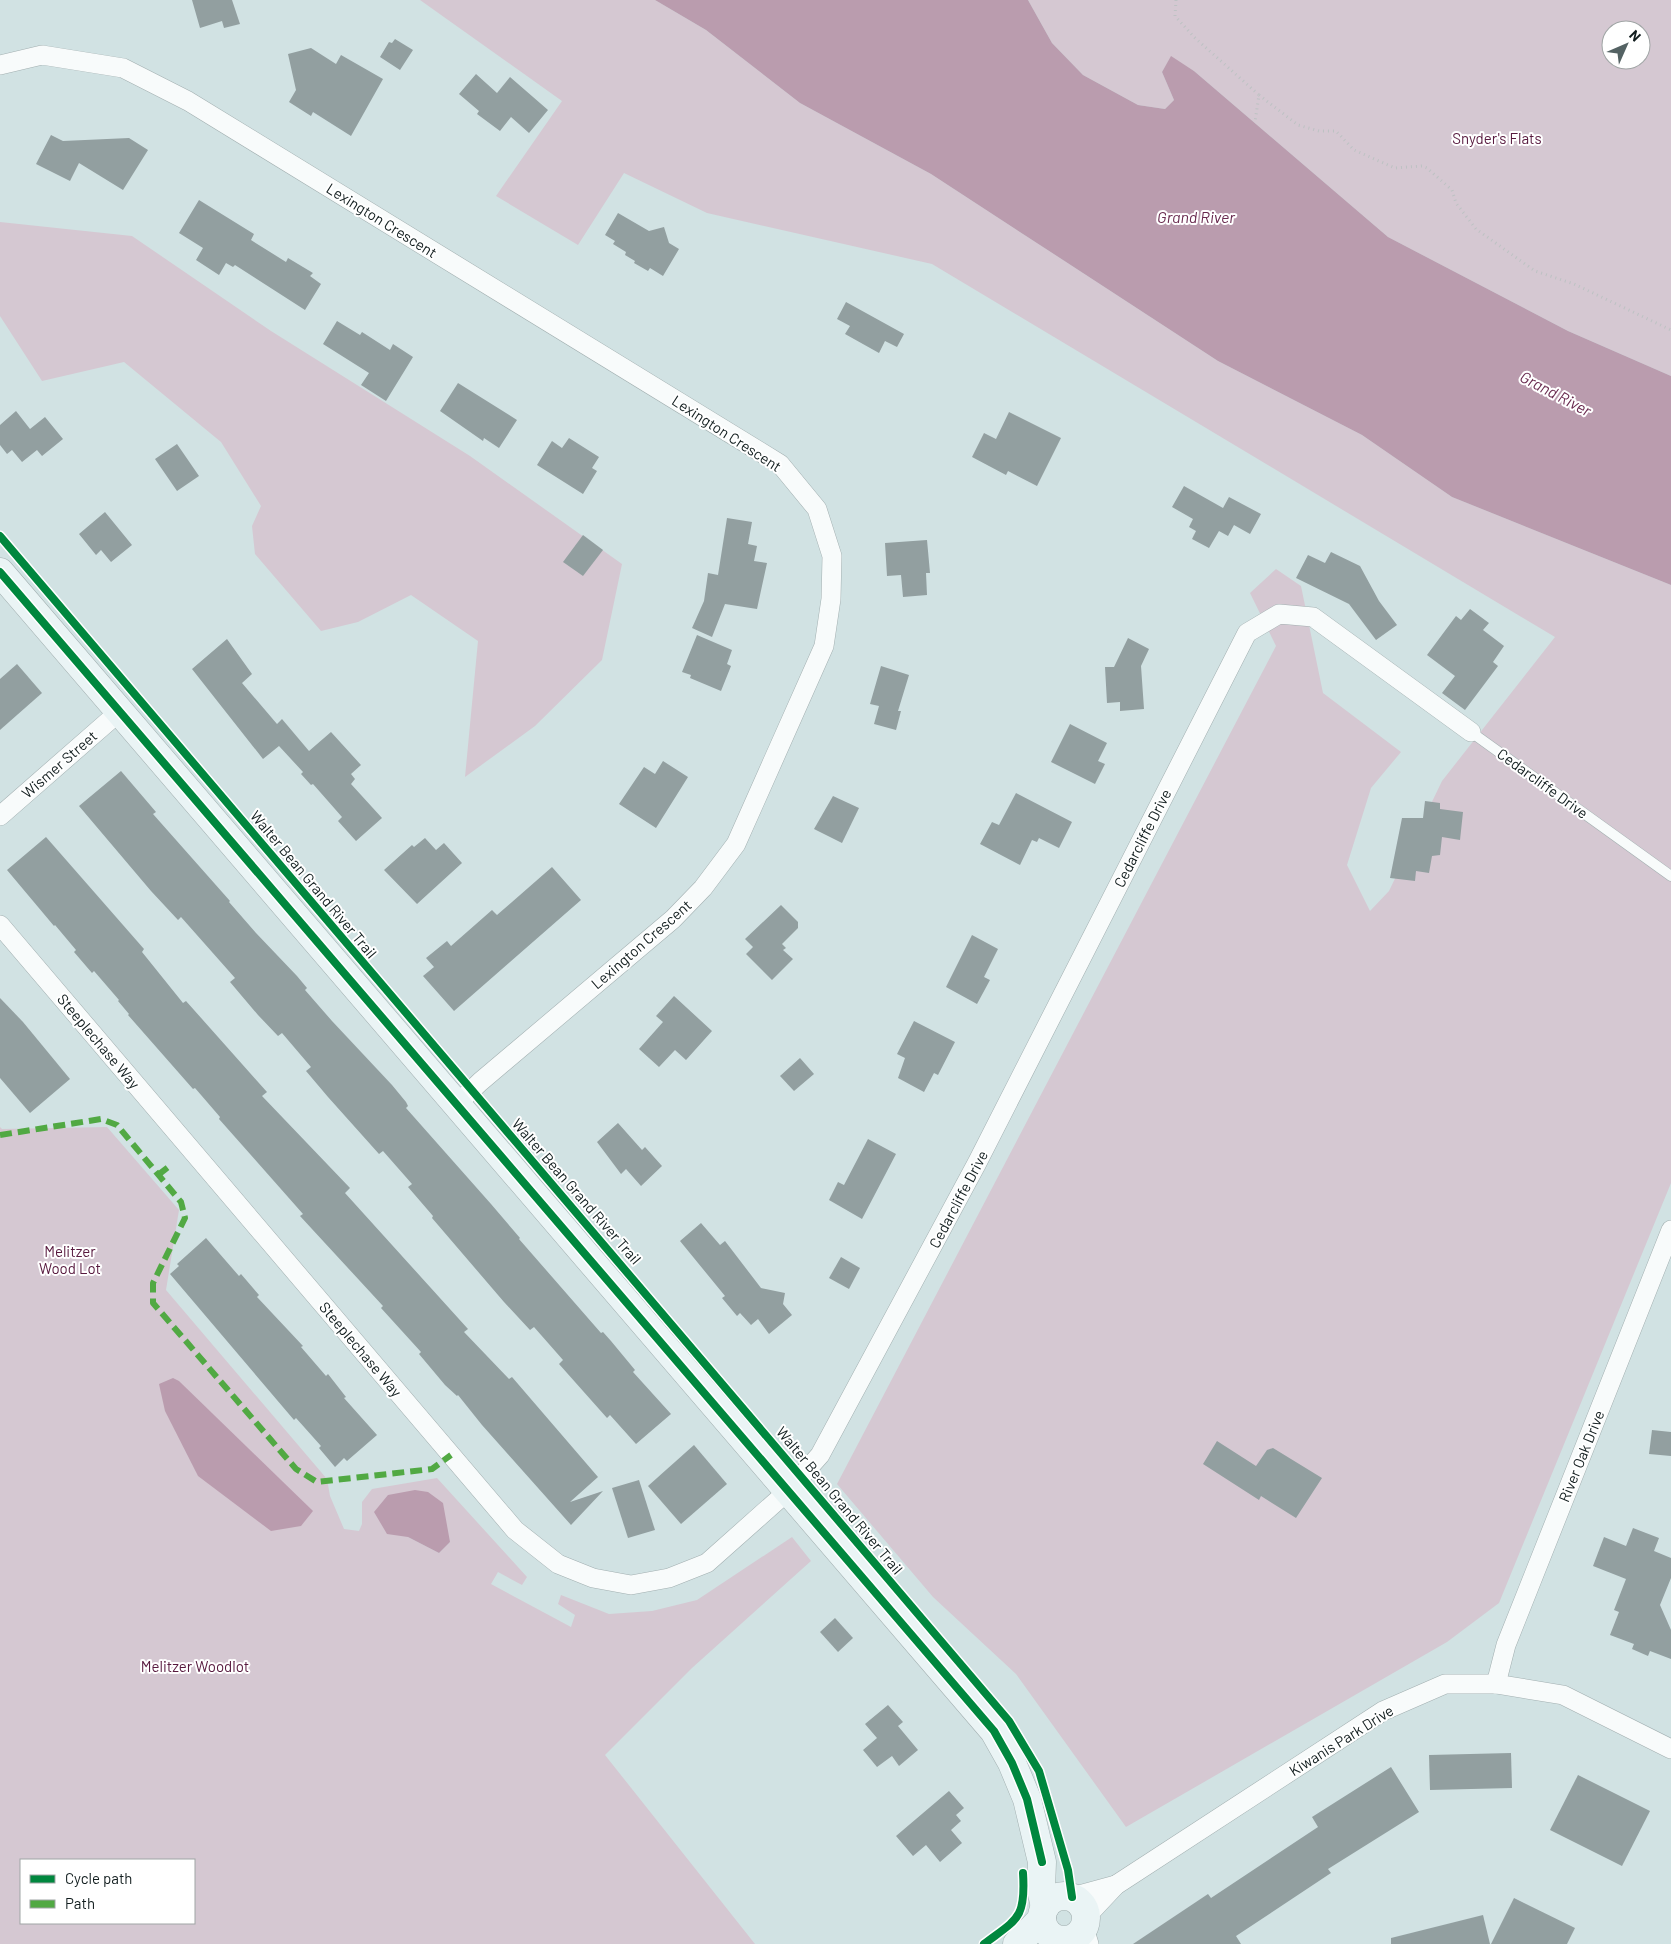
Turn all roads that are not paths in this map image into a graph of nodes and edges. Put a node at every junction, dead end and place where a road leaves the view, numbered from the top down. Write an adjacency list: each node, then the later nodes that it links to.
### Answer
1 (0, 65): 8 (street, Lexington Crescent)
2 (0, 572): 3 (street)
3 (119, 712): 5 (street, Wismer Street); 8 (street)
4 (1471, 732): 6 (lane, Cedarcliffe Drive); 10 (street, Cedarcliffe Drive)
5 (0, 816)
6 (1671, 876)
7 (0, 925): 10 (street, Steeplechase Way)
8 (456, 1105): 10 (street)
9 (1671, 1230): 11 (street, River Oak Drive)
10 (788, 1491): 13 (street)
11 (1496, 1684): 12 (street, Kiwanis Park Drive); 13 (street, Kiwanis Park Drive)
12 (1671, 1749)
13 (1065, 1925): 14 (street)
14 (1017, 1944)

